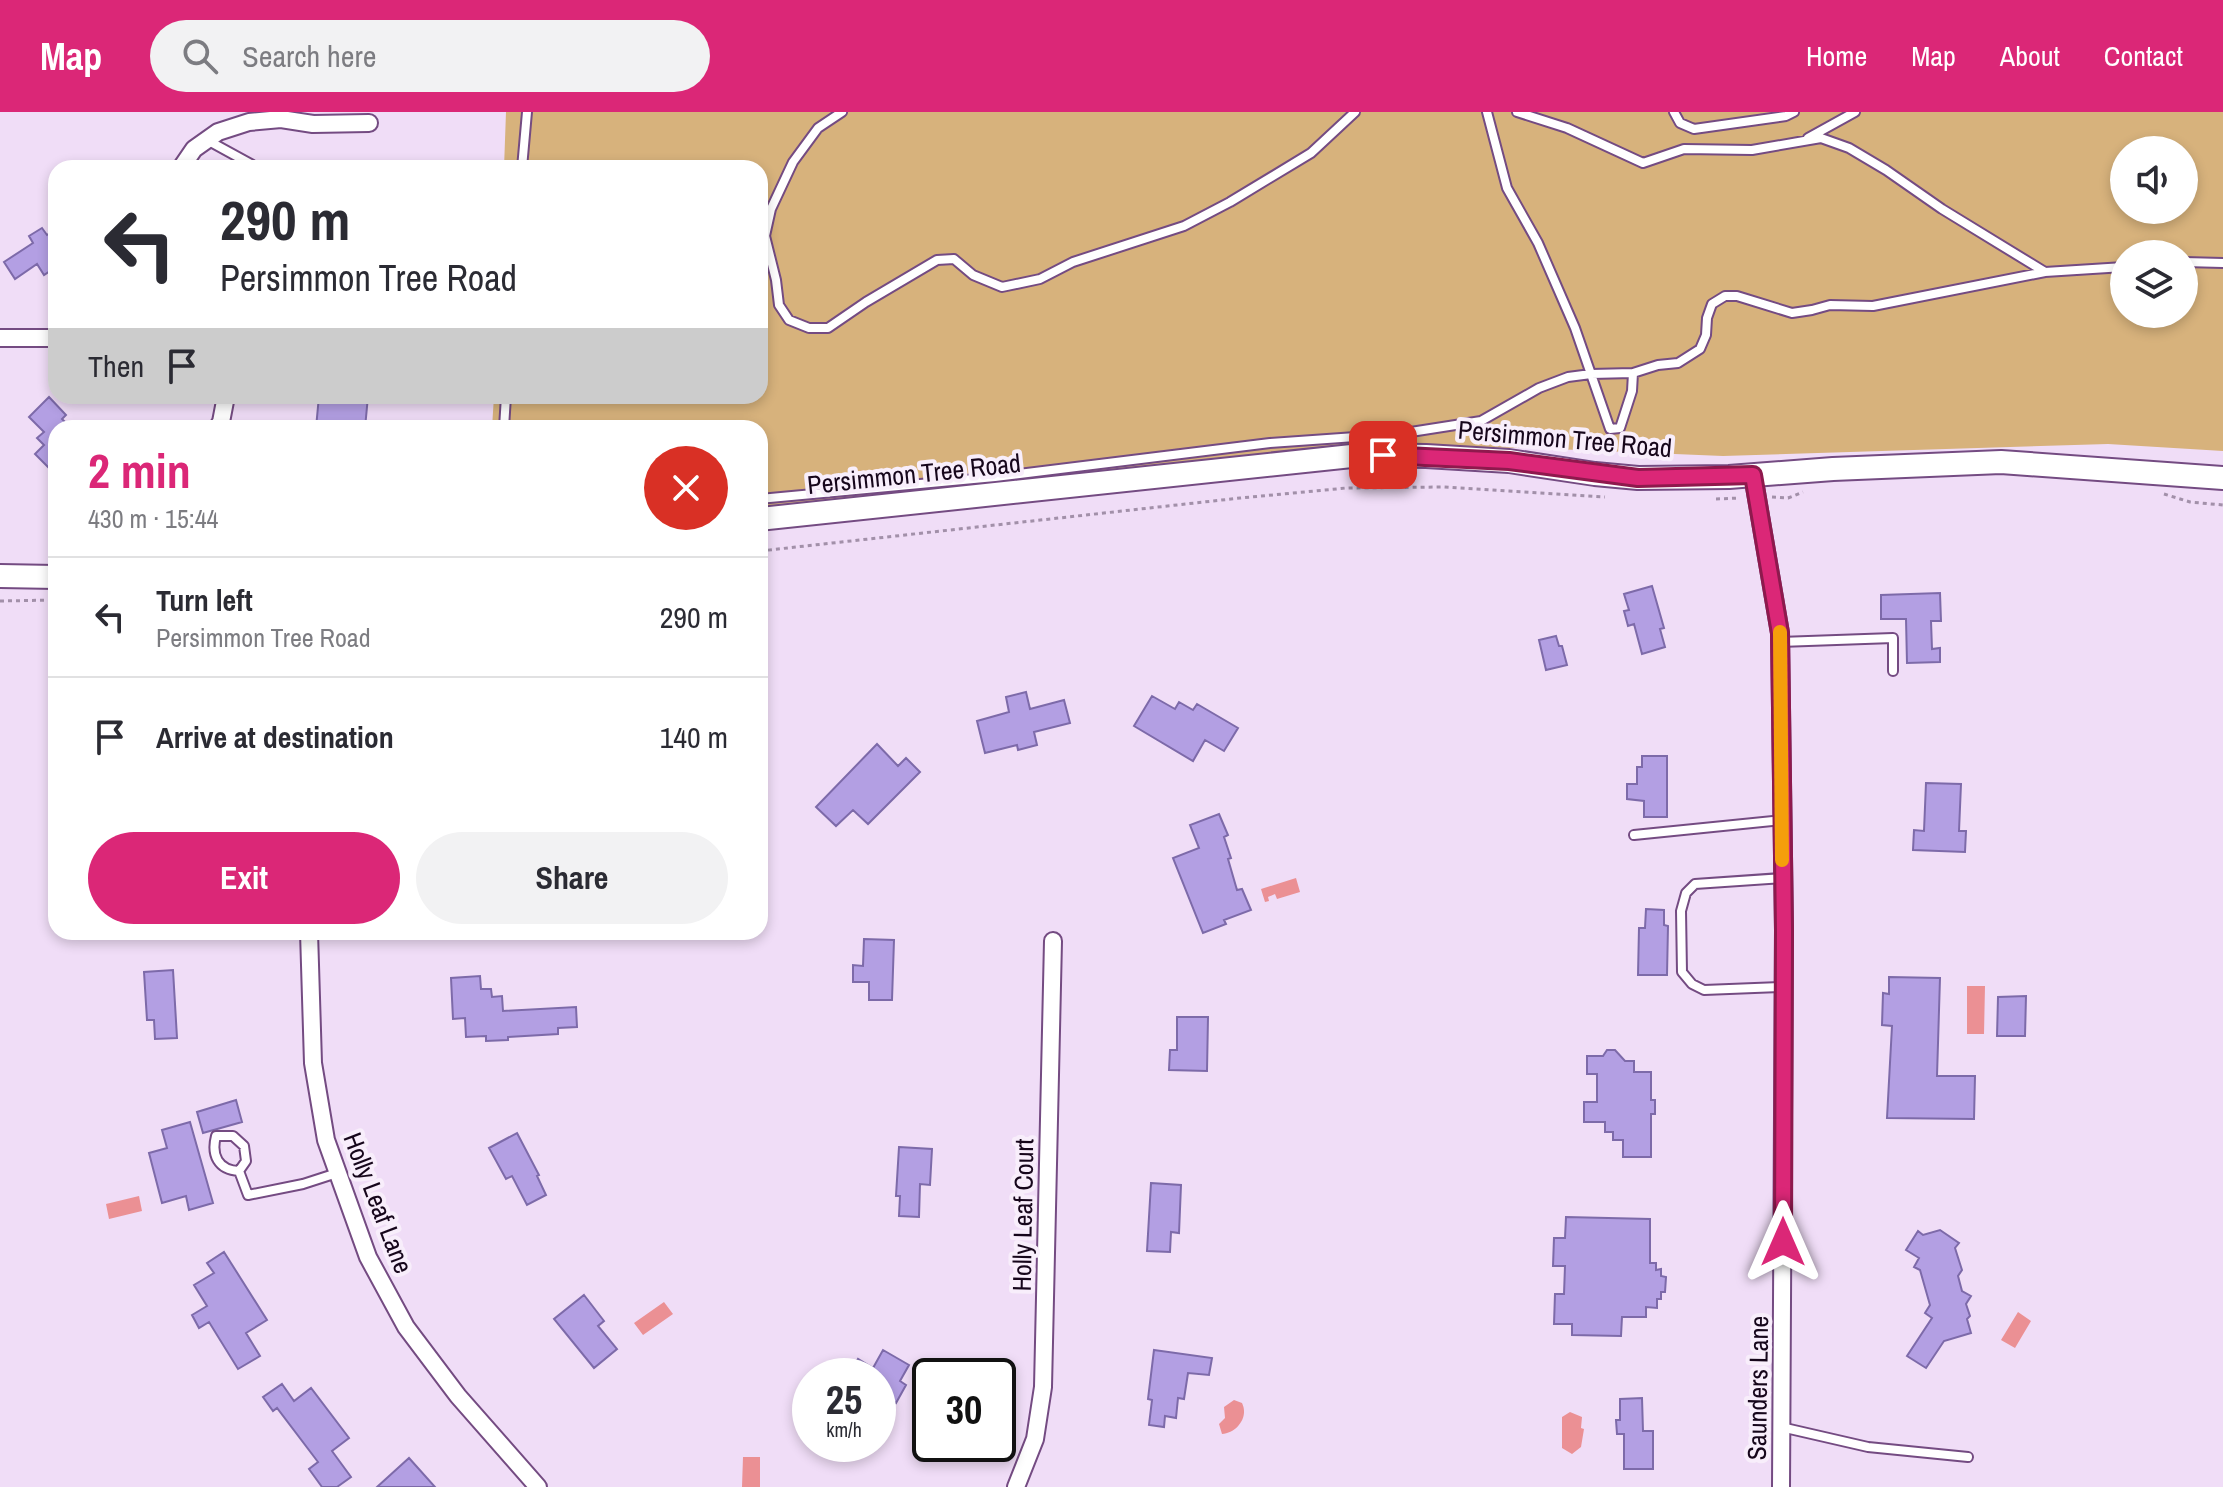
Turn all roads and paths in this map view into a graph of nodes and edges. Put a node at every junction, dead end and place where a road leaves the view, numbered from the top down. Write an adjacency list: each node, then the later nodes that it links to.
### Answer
1 (527, 112): 16 (lane)
2 (842, 112): 17 (lane)
3 (1355, 112): 18 (lane)
4 (1487, 112): 26 (lane)
5 (1517, 112): 13 (lane)
6 (1674, 112): 7 (lane)
7 (1794, 112)
8 (1855, 112): 13 (lane)
9 (238, 118): 10 (street); 12 (street)
10 (324, 118): 11 (street)
11 (369, 123)
12 (207, 140): 14 (street); 15 (lane)
13 (1804, 141): 22 (lane)
14 (186, 160)
15 (243, 160)
16 (523, 160)
17 (768, 222)
18 (768, 248)
19 (2198, 262): 20 (lane)
20 (2223, 263)
21 (2110, 268): 22 (lane)
22 (2045, 272): 25 (lane)
23 (0, 338): 24 (street)
24 (48, 338)
25 (1633, 373): 26 (lane); 26 (lane)
26 (1591, 374): 32 (lane)
27 (1753, 475): 28 (main road, Persimmon Tree Road); 33 (street, Saunders Lane); 36 (main road, Persimmon Tree Road)
28 (2223, 478)
29 (1807, 491): 33 (path)
30 (2154, 491): 35 (path)
31 (1613, 496): 37 (path)
32 (768, 498)
33 (1758, 498): 34 (path); 42 (street, Saunders Lane)
34 (1713, 499)
35 (2223, 505)
36 (768, 518)
37 (768, 550)
38 (0, 576): 39 (main road)
39 (48, 577)
40 (48, 600): 41 (path)
41 (0, 601)
42 (1780, 642): 43 (lane); 44 (street, Saunders Lane)
43 (1893, 671)
44 (1782, 820): 45 (lane); 46 (street, Saunders Lane)
45 (1634, 835)
46 (1782, 878): 49 (street, Saunders Lane); 49 (lane)
47 (309, 940): 51 (street, Holly Leaf Lane)
48 (1053, 941): 55 (street, Holly Leaf Court)
49 (1783, 987): 52 (street, Saunders Lane)
50 (239, 1171): 50 (lane); 51 (lane)
51 (338, 1173): 54 (street, Holly Leaf Lane)
52 (1781, 1427): 53 (lane); 56 (street, Saunders Lane)
53 (1968, 1457)
54 (538, 1487)
55 (1016, 1487)
56 (1781, 1487)

